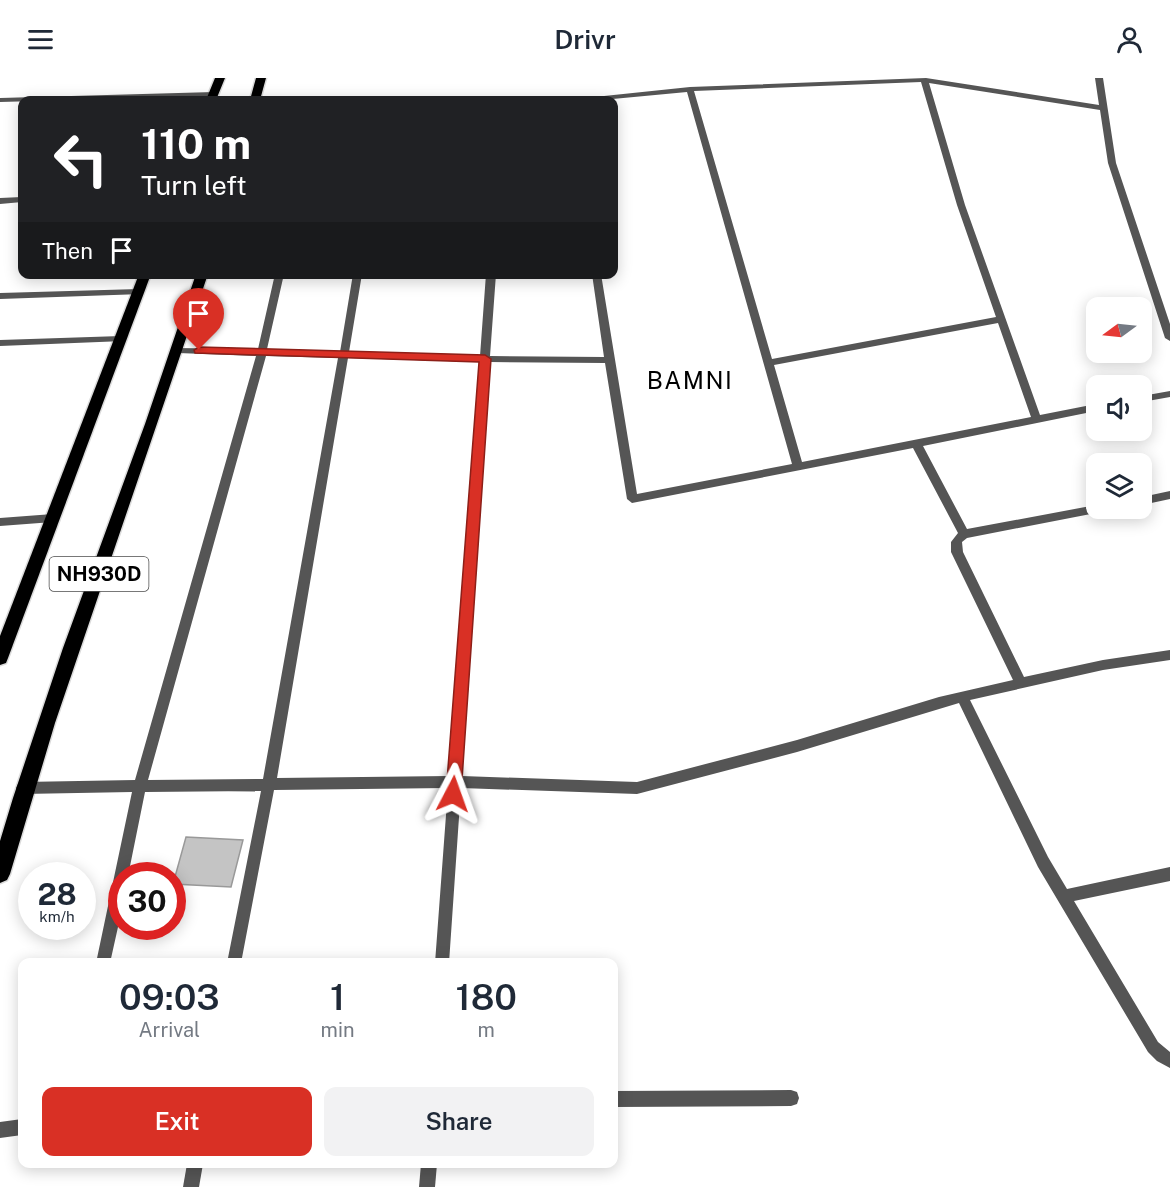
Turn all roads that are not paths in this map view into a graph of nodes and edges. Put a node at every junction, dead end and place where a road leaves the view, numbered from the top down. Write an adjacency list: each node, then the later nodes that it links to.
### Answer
1 (220, 78): 6 (highway)
2 (261, 78): 7 (highway)
3 (1099, 78): 11 (street)
4 (924, 80): 5 (street); 11 (street); 22 (street)
5 (690, 89): 8 (street); 31 (street)
6 (213, 96)
7 (256, 96)
8 (618, 97)
9 (0, 100): 10 (street)
10 (18, 100)
11 (1104, 108): 23 (street)
12 (0, 201): 13 (street)
13 (18, 201)
14 (144, 279): 20 (highway, NH930D)
15 (200, 279): 26 (highway, NH930D)
16 (279, 279): 27 (street)
17 (357, 279): 28 (street)
18 (491, 279): 29 (street)
19 (597, 279): 30 (street)
20 (139, 292): 21 (street); 24 (highway, NH930D)
21 (0, 296)
22 (1002, 320): 31 (street); 35 (street)
23 (1170, 338)
24 (121, 339): 25 (street); 41 (highway, NH930D)
25 (0, 343)
26 (178, 350): 27 (street); 51 (highway, NH930D)
27 (262, 352): 28 (street); 50 (street)
28 (342, 355): 29 (street); 49 (street)
29 (485, 359): 30 (street); 48 (street)
30 (610, 360): 37 (street)
31 (769, 363): 37 (street)
32 (1170, 394): 33 (street)
33 (1152, 397)
34 (1086, 410): 35 (street)
35 (1037, 420): 36 (street)
36 (916, 443): 37 (street); 43 (street)
37 (798, 466)
38 (1170, 495): 39 (street)
39 (1152, 499)
40 (1086, 511): 43 (street)
41 (53, 518): 42 (street); 45 (highway, NH930D)
42 (0, 522)
43 (964, 534): 46 (street)
44 (1170, 655): 46 (street)
45 (0, 658)
46 (1021, 683): 47 (street)
47 (962, 696): 48 (street); 54 (street)
48 (454, 782): 49 (street); 57 (street)
49 (269, 784): 50 (street); 56 (street)
50 (140, 786): 51 (street); 55 (street)
51 (23, 788): 52 (highway, NH930D)
52 (0, 874)
53 (1170, 874): 54 (street)
54 (1063, 897): 58 (street)
55 (104, 958)
56 (235, 958)
57 (442, 958)
58 (1170, 1060)
59 (791, 1098): 60 (street)
60 (618, 1099)
61 (18, 1128): 62 (street)
62 (0, 1130)
63 (194, 1168): 65 (street)
64 (429, 1168): 66 (street)
65 (191, 1187)
66 (427, 1187)

